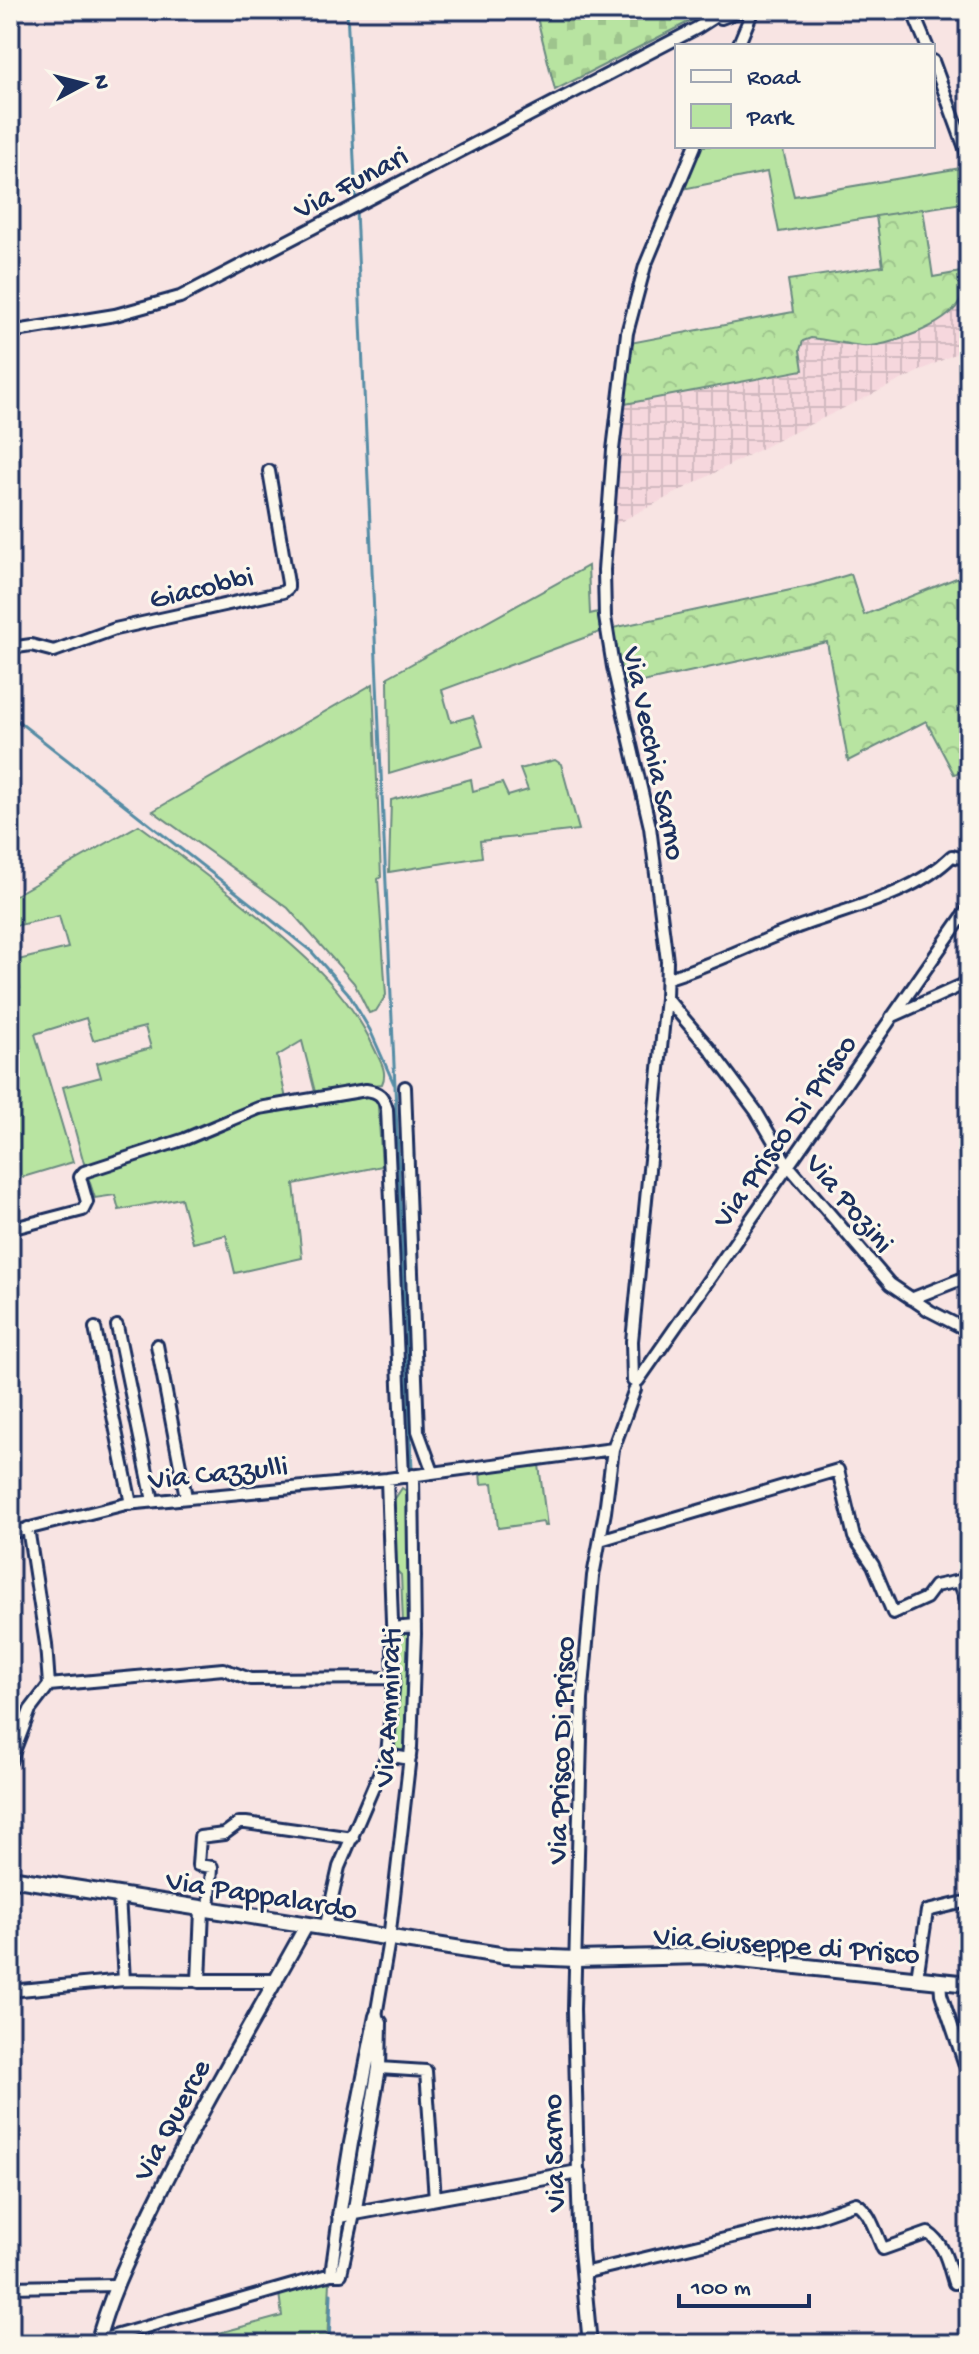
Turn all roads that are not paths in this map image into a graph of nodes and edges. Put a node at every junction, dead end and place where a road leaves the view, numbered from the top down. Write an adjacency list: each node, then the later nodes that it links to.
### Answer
1 (725, 10): 5 (street, Via Funari)
2 (742, 10): 5 (street, Via Funari)
3 (753, 10): 6 (street)
4 (912, 10): 7 (street)
5 (697, 28): 11 (street, Via Funari)
6 (739, 44)
7 (926, 44)
8 (935, 66): 10 (street)
9 (694, 148): 16 (street, Via Vecchia Sarno)
10 (969, 159)
11 (10, 332)
12 (269, 471): 13 (street, Giacobbi)
13 (10, 648)
14 (969, 860): 16 (street)
15 (969, 907): 19 (street, Via Prisco Di Prisco)
16 (668, 978): 18 (street, Via Vecchia Sarno)
17 (969, 982): 19 (street)
18 (666, 998): 21 (street, Via Pozini); 29 (street, Via Vecchia Sarno)
19 (890, 1017): 21 (street, Via Prisco Di Prisco)
20 (405, 1087): 31 (street)
21 (787, 1164): 24 (street, Via Pozini); 29 (street, Via Prisco Di Prisco)
22 (10, 1229): 32 (street, Via Ammirati)
23 (969, 1276): 24 (street)
24 (911, 1299): 27 (street, Via Pozini)
25 (117, 1326): 35 (street)
26 (95, 1328): 36 (street)
27 (969, 1331)
28 (157, 1345): 34 (street)
29 (635, 1384): 30 (street, Via Prisco Di Prisco)
30 (613, 1449): 31 (street, Via Cazzulli); 39 (street, Via Prisco Di Prisco)
31 (433, 1472): 32 (street, Via Cazzulli)
32 (408, 1476): 33 (street, Via Cazzulli); 42 (street, Via Ammirati)
33 (387, 1479): 34 (street, Via Cazzulli); 43 (street, Via Ammirati)
34 (186, 1497): 35 (street, Via Cazzulli)
35 (153, 1501): 36 (street, Via Cazzulli)
36 (131, 1504): 37 (street, Via Cazzulli)
37 (28, 1528): 38 (street, Via Cazzulli); 45 (street)
38 (10, 1533)
39 (600, 1540): 40 (street); 58 (street, Via Prisco Di Prisco)
40 (964, 1578): 41 (street)
41 (969, 1608)
42 (415, 1626): 43 (street); 47 (street, Via Ammirati)
43 (392, 1628): 44 (street, Via Ammirati)
44 (394, 1678): 45 (street); 46 (street, Via Ammirati)
45 (49, 1685): 48 (street)
46 (387, 1755): 47 (street); 49 (street, Via Ammirati)
47 (410, 1759): 56 (street, Via Ammirati)
48 (10, 1762)
49 (353, 1838): 53 (street); 55 (street, Via Ammirati)
50 (10, 1878): 51 (main road, Via Pappalardo)
51 (119, 1896): 53 (main road, Via Pappalardo); 60 (street)
52 (969, 1901): 59 (street)
53 (206, 1910): 54 (main road, Via Pappalardo); 62 (street)
54 (306, 1926): 55 (main road, Via Pappalardo); 63 (street, Via Querce)
55 (325, 1929): 56 (main road, Via Pappalardo)
56 (389, 1940): 57 (main road, Via Pappalardo); 66 (street, Via Ammirati)
57 (506, 1956): 58 (main road, Via Giuseppe di Prisco)
58 (576, 1959): 59 (main road, Via Giuseppe di Prisco); 69 (street, Via Sarno)
59 (917, 1978): 61 (main road, Via Giuseppe di Prisco)
60 (124, 1980): 62 (street); 65 (street)
61 (940, 1980): 64 (main road, Via Giuseppe di Prisco); 68 (street)
62 (199, 1981): 63 (street)
63 (276, 1981): 76 (street, Via Querce)
64 (969, 1984)
65 (10, 1991)
66 (376, 2016): 67 (street); 72 (street)
67 (379, 2068): 70 (street); 71 (street)
68 (969, 2077)
69 (578, 2172): 70 (street); 73 (street, Via Sarno)
70 (435, 2199): 71 (street)
71 (354, 2214): 72 (street); 74 (street)
72 (339, 2216): 74 (street)
73 (583, 2273): 75 (street); 79 (street, Via Sarno)
74 (331, 2274): 78 (street)
75 (954, 2283)
76 (116, 2285): 77 (street); 78 (street, Via Querce)
77 (10, 2287)
78 (97, 2343)
79 (590, 2344)

